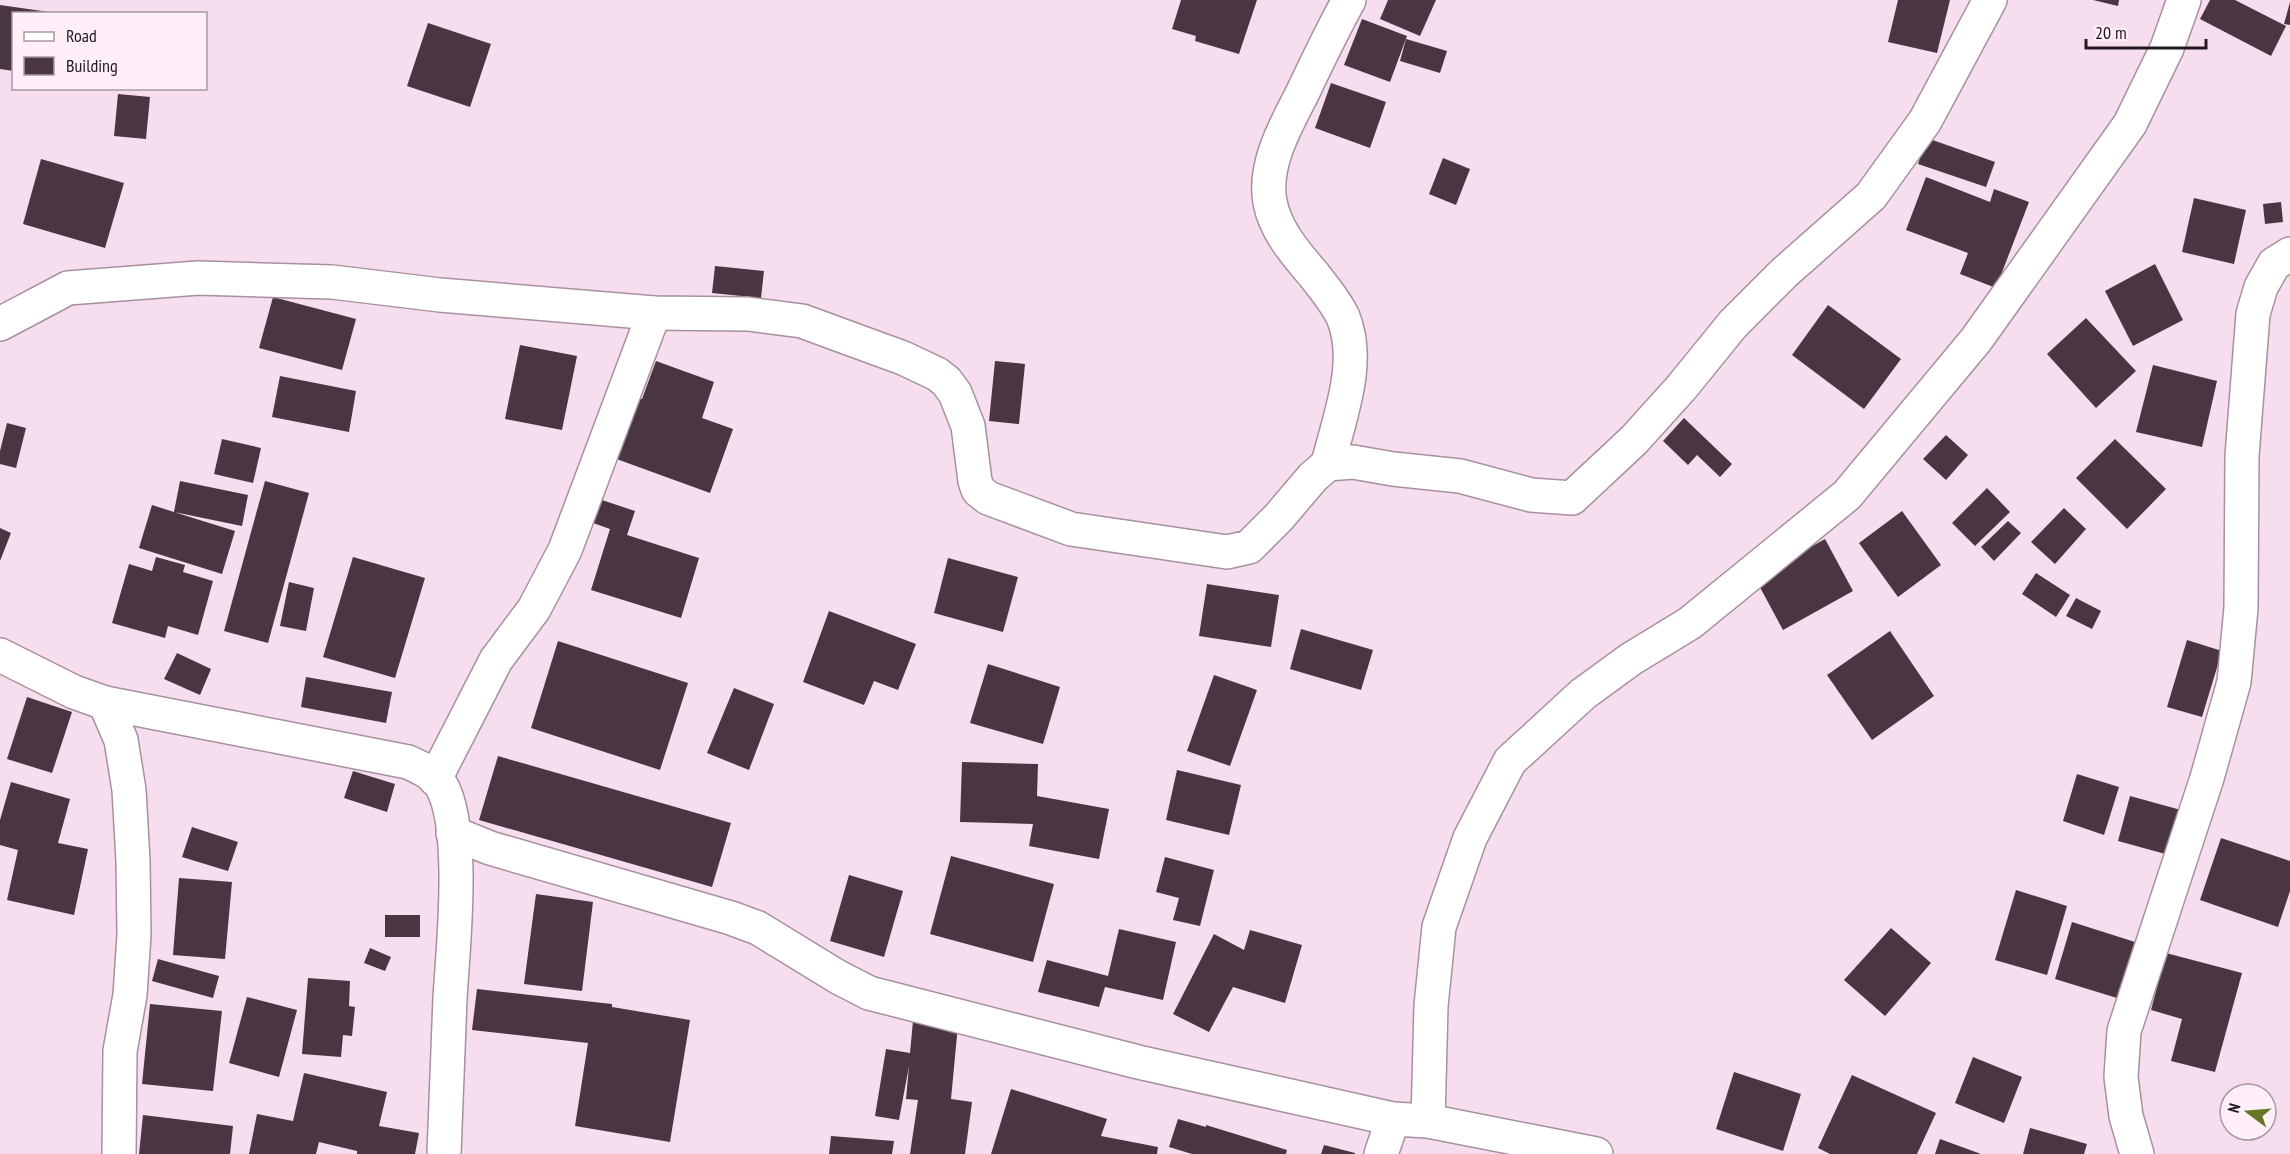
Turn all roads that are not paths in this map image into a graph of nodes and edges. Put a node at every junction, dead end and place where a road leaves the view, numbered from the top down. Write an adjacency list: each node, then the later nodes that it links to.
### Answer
1 (1349, 0): 7 (street)
2 (1990, 0): 7 (street)
3 (2184, 0): 13 (street)
4 (2290, 254): 18 (street)
5 (654, 313): 6 (street); 7 (street); 10 (street)
6 (0, 324)
7 (1328, 464)
8 (0, 655): 9 (street)
9 (105, 703): 10 (street); 14 (street)
10 (435, 779): 11 (street)
11 (453, 833): 12 (street); 15 (street)
12 (1393, 1119): 13 (street); 16 (street)
13 (1428, 1121): 17 (street)
14 (119, 1154)
15 (444, 1154)
16 (1381, 1154)
17 (1596, 1154)
18 (2138, 1154)

